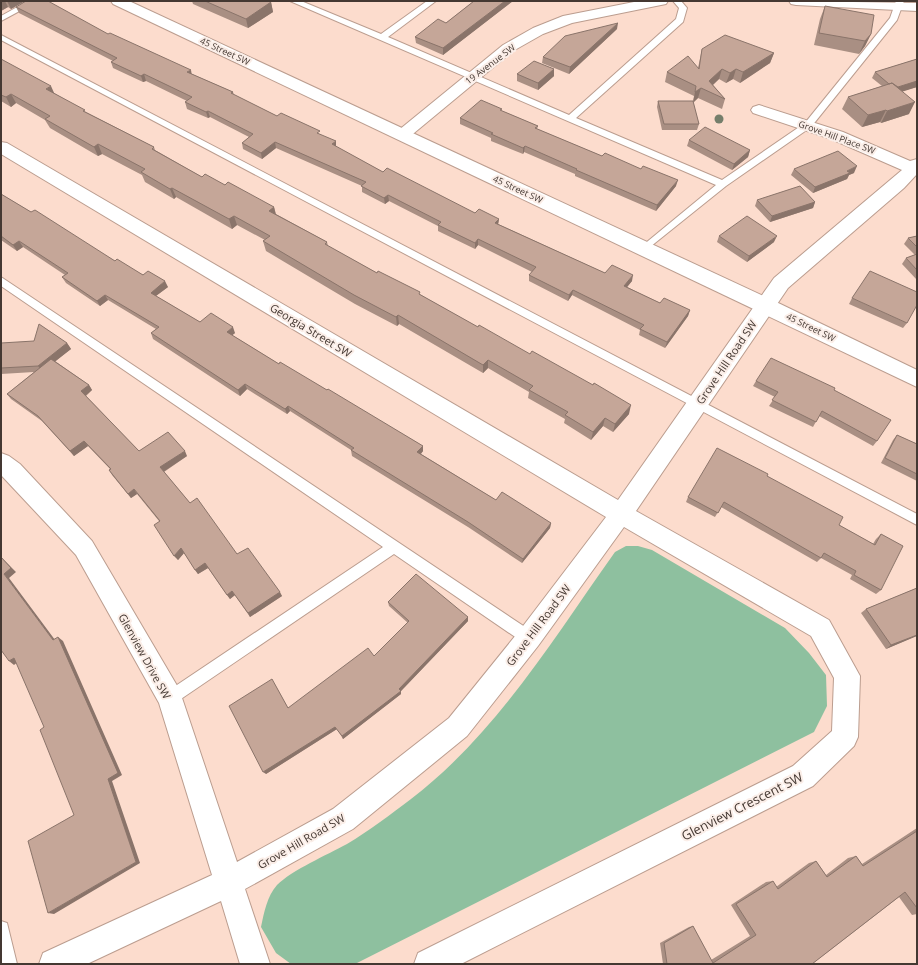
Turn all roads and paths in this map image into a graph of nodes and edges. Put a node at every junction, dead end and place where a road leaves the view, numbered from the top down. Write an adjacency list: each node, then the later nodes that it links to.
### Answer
1 (34, 1): 10 (lane)
2 (118, 1): 17 (street, 45 Street SW)
3 (294, 1): 12 (lane)
4 (432, 1): 12 (lane)
5 (661, 1): 13 (street, 19 Avenue SW)
6 (677, 1): 15 (lane)
7 (796, 1): 8 (street)
8 (899, 4): 9 (street); 16 (lane)
9 (917, 7)
10 (1, 19)
11 (1, 37): 25 (lane)
12 (382, 37): 13 (lane)
13 (472, 77): 15 (lane); 17 (street, 19 Avenue SW)
14 (759, 110): 16 (street, Grove Hill Place SW)
15 (570, 119): 20 (lane)
16 (808, 125): 19 (street, Grove Hill Place SW); 20 (lane)
17 (402, 134): 21 (street, 45 Street SW)
18 (1, 147): 27 (street, Georgia Street SW)
19 (915, 166): 23 (street, Grove Hill Road SW)
20 (723, 184): 21 (lane)
21 (645, 248): 23 (street, 45 Street SW)
22 (1, 281): 29 (lane)
23 (765, 304): 24 (street, 45 Street SW); 25 (street, Grove Hill Road SW)
24 (917, 379)
25 (696, 406): 27 (street, Grove Hill Road SW); 28 (lane)
26 (1, 462): 31 (street, Glenview Drive SW)
27 (621, 514): 30 (street, Grove Hill Road SW); 37 (street, Glenview Crescent SW)
28 (917, 520)
29 (393, 547): 30 (lane); 31 (lane)
30 (530, 638): 32 (street, Grove Hill Road SW)
31 (170, 698): 32 (street, Glenview Drive SW)
32 (228, 883): 35 (street, Grove Hill Road SW); 36 (street)
33 (1, 929): 34 (lane)
34 (9, 964)
35 (54, 964)
36 (255, 964)
37 (429, 964)

